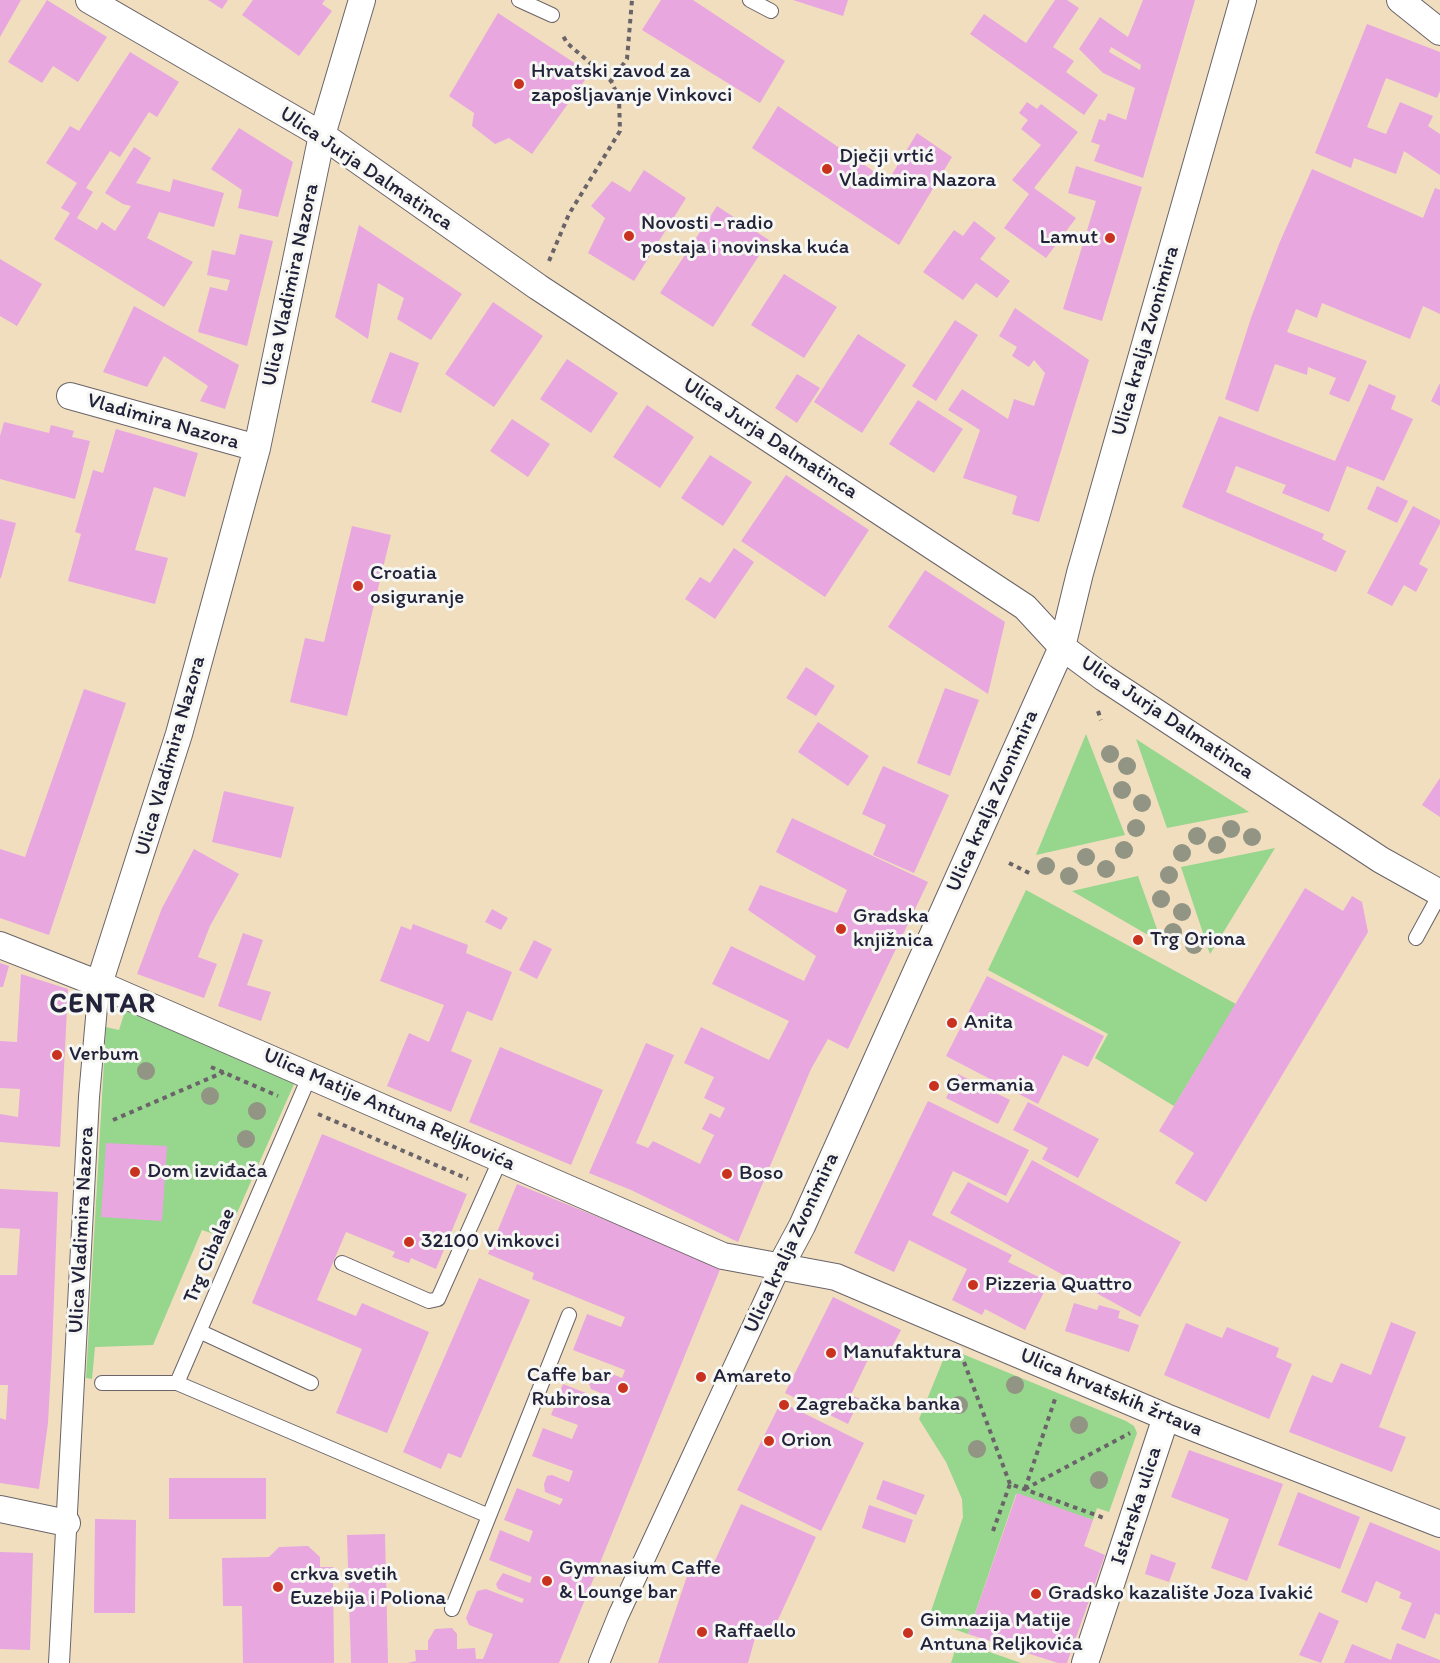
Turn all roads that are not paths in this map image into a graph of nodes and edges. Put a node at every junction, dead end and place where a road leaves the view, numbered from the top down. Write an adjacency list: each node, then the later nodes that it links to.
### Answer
1 (89, 0): 10 (street, Ulica Jurja Dalmatinca)
2 (362, 0): 10 (street, Ulica Vladimira Nazora)
3 (519, 0): 8 (lane)
4 (750, 0): 7 (lane)
5 (1243, 0): 13 (street, Ulica kralja Zvonimira)
6 (1400, 0): 9 (street)
7 (771, 11)
8 (552, 15)
9 (1440, 32)
10 (322, 135): 12 (street, Ulica Vladimira Nazora); 13 (street, Ulica Jurja Dalmatinca)
11 (70, 396): 12 (street, Vladimira Nazora)
12 (257, 448): 17 (street, Ulica Vladimira Nazora)
13 (1062, 647): 14 (street, Ulica Jurja Dalmatinca); 21 (street, Ulica kralja Zvonimira)
14 (1440, 894): 15 (lane)
15 (1416, 938)
16 (0, 945): 17 (street, Ulica Matije Antuna Reljkovića)
17 (99, 984): 18 (street, Ulica Matije Antuna Reljkovića); 30 (street, Ulica Vladimira Nazora)
18 (310, 1075): 19 (street, Ulica Matije Antuna Reljkovića); 23 (lane, Trg Cibalae)
19 (501, 1158): 20 (lane); 21 (street, Ulica Matije Antuna Reljkovića)
20 (342, 1263)
21 (780, 1268): 27 (street, Ulica hrvatskih žrtava); 34 (street, Ulica kralja Zvonimira)
22 (569, 1315): 29 (lane)
23 (201, 1332): 25 (lane, Trg Cibalae); 26 (lane)
24 (102, 1383): 25 (lane)
25 (177, 1383): 29 (lane)
26 (311, 1383)
27 (1166, 1417): 31 (street, Ulica hrvatskih žrtava); 35 (street, Istarska ulica)
28 (0, 1509): 30 (street)
29 (489, 1516): 32 (lane)
30 (67, 1523): 33 (street, Ulica Vladimira Nazora)
31 (1440, 1524)
32 (452, 1609)
33 (59, 1663)
34 (599, 1663)
35 (1085, 1663)

